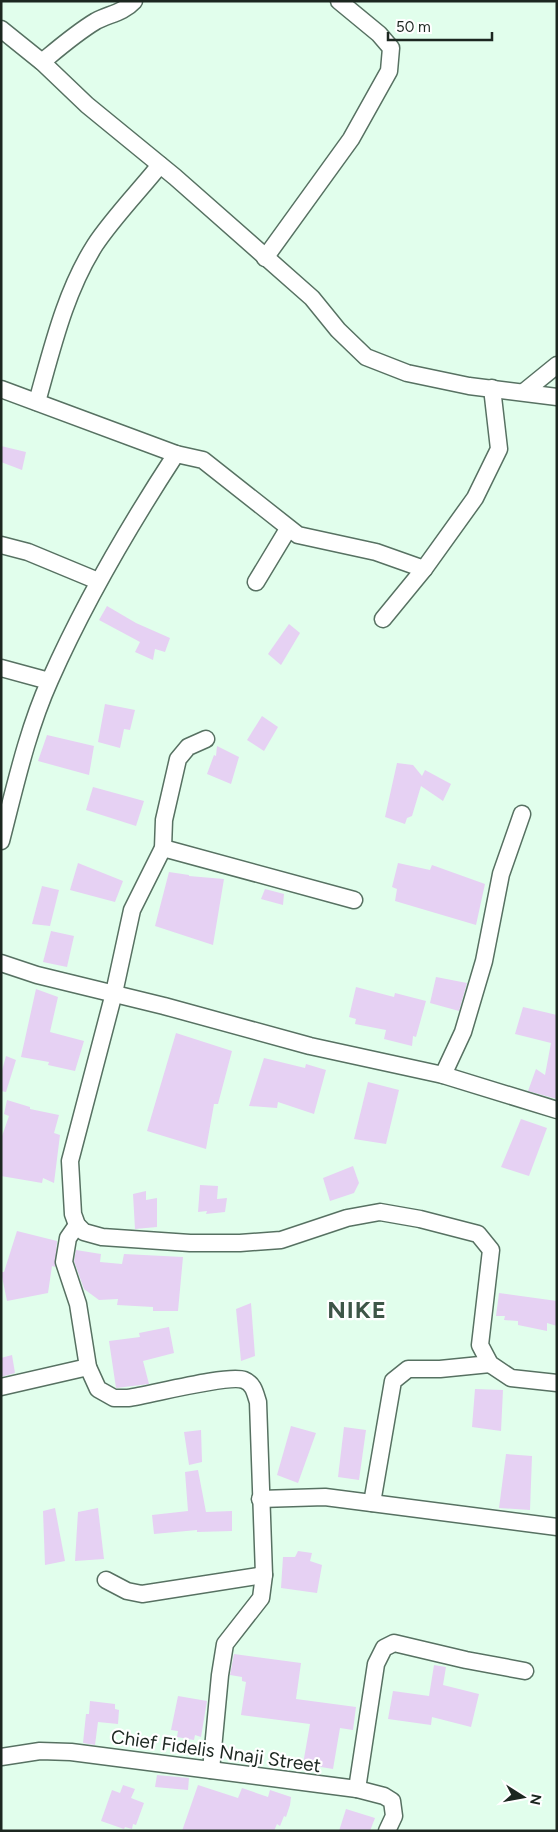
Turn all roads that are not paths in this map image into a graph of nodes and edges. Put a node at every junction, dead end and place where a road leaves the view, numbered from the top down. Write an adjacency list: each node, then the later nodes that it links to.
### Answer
1 (134, 1): 4 (street)
2 (340, 1): 6 (street)
3 (1, 29): 4 (street)
4 (42, 62): 5 (street)
5 (160, 165): 6 (street); 12 (street)
6 (265, 258): 8 (street)
7 (557, 364): 10 (street)
8 (492, 388): 10 (street); 16 (street)
9 (1, 389): 12 (street)
10 (525, 391): 11 (street)
11 (557, 397)
12 (37, 402): 13 (street)
13 (176, 454): 14 (street); 17 (street)
14 (288, 529): 16 (street); 18 (street)
15 (1, 545): 17 (street)
16 (424, 568): 19 (street)
17 (98, 581): 21 (street)
18 (256, 582)
19 (382, 619)
20 (1, 668): 21 (street)
21 (50, 681): 24 (street)
22 (206, 739): 25 (street)
23 (522, 814): 29 (street)
24 (1, 841)
25 (163, 848): 26 (street); 28 (street)
26 (354, 900)
27 (1, 964): 28 (street)
28 (114, 994): 29 (street); 31 (street)
29 (443, 1075): 30 (street)
30 (557, 1110)
31 (77, 1225): 32 (street); 33 (street)
32 (490, 1364): 34 (street); 37 (street)
33 (88, 1368): 35 (street); 36 (street)
34 (557, 1383)
35 (1, 1387)
36 (260, 1499): 37 (street); 39 (street)
37 (372, 1503): 38 (street)
38 (557, 1526)
39 (264, 1575): 40 (street); 43 (street)
40 (106, 1580)
41 (525, 1671): 44 (street)
42 (1, 1756): 43 (street, Chief Fidelis Nnaji Street)
43 (211, 1770): 44 (street, Chief Fidelis Nnaji Street)
44 (357, 1789): 45 (street, Chief Fidelis Nnaji Street)
45 (388, 1831)

